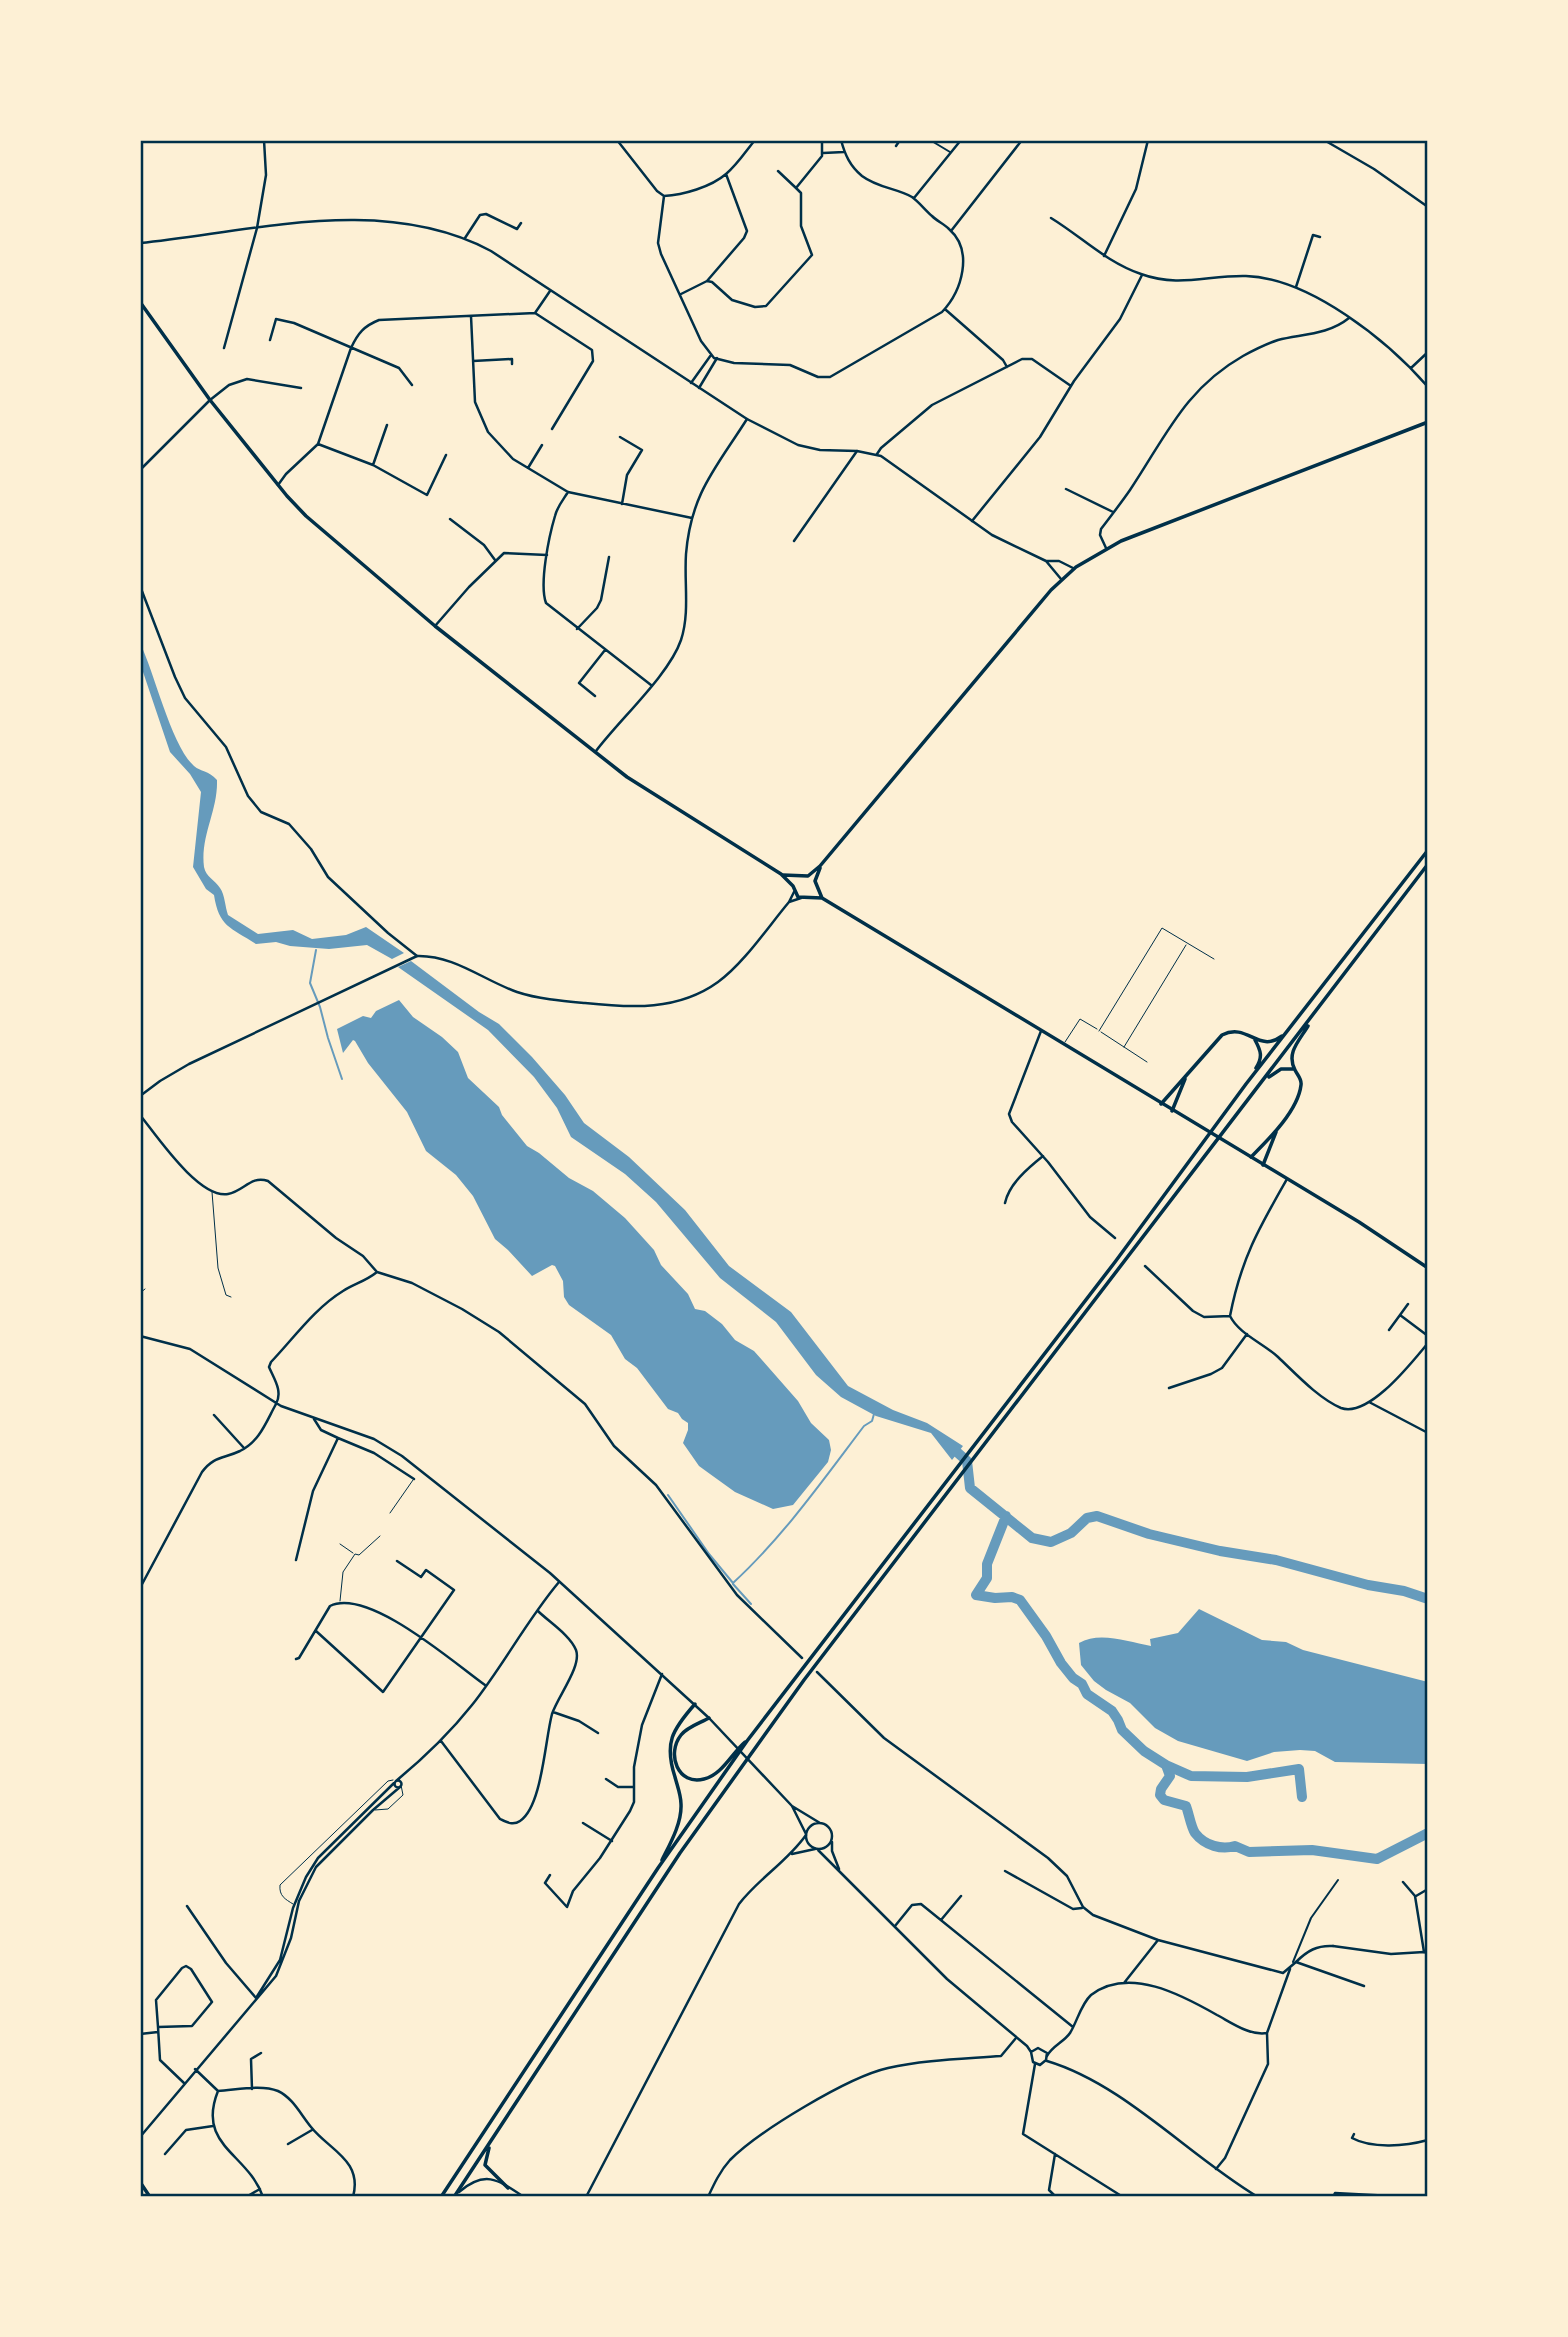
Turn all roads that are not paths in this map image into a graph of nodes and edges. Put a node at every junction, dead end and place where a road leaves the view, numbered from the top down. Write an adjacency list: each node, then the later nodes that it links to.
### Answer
1 (264, 140): 24 (street)
2 (617, 140): 19 (street)
3 (755, 140): 17 (street)
4 (822, 140): 14 (street)
5 (841, 140): 13 (street)
6 (900, 140): 12 (street)
7 (930, 140): 15 (street)
8 (961, 140): 15 (street)
9 (1022, 140): 25 (street)
10 (1148, 140): 29 (street)
11 (1324, 140): 21 (street)
12 (896, 146)
13 (844, 152): 14 (street); 20 (street)
14 (823, 153): 18 (street)
15 (951, 153): 20 (street)
16 (778, 171): 18 (street)
17 (726, 174): 19 (street); 31 (street)
18 (796, 188): 31 (street)
19 (664, 196): 34 (street)
20 (914, 198): 25 (street)
21 (1428, 207)
22 (1051, 218): 29 (street)
23 (521, 223): 27 (street)
24 (257, 228): 27 (street); 28 (street); 41 (street)
25 (951, 231): 36 (street)
26 (1320, 237): 32 (street)
27 (465, 238): 33 (street)
28 (140, 243)
29 (1104, 256): 30 (street)
30 (1142, 275): 32 (street); 51 (street)
31 (707, 281): 34 (street)
32 (1296, 288): 39 (street)
33 (550, 290): 37 (street); 49 (street)
34 (681, 294): 44 (street)
35 (140, 302): 55 (main road)
36 (945, 309): 44 (street); 47 (street)
37 (535, 313): 38 (street); 59 (street)
38 (471, 316): 42 (street); 45 (street)
39 (1349, 318): 48 (street); 73 (street)
40 (270, 340): 42 (street)
41 (224, 348)
42 (351, 348): 50 (street); 61 (street)
43 (1428, 352): 48 (street)
44 (714, 357): 49 (street); 54 (street)
45 (473, 361): 46 (street); 67 (street)
46 (512, 364)
47 (1007, 367): 51 (street); 64 (street)
48 (1411, 368): 52 (street)
49 (691, 383): 54 (street)
50 (412, 385)
51 (1071, 386): 76 (street)
52 (1428, 387)
53 (301, 388): 55 (street)
54 (699, 388): 56 (street)
55 (210, 400): 68 (street); 69 (main road)
56 (747, 419): 63 (street); 74 (street)
57 (1428, 422): 78 (main road)
58 (387, 425): 66 (street)
59 (552, 429)
60 (620, 437): 72 (street)
61 (318, 444): 66 (street); 69 (street)
62 (542, 445): 67 (street)
63 (857, 451): 64 (street); 77 (street)
64 (877, 454): 76 (street)
65 (446, 455): 66 (street)
66 (373, 465)
67 (528, 468): 71 (street)
68 (140, 470)
69 (278, 485): 86 (main road)
70 (1066, 489): 73 (street)
71 (568, 492): 72 (street); 79 (street)
72 (622, 504): 74 (street)
73 (1113, 512): 78 (street)
74 (692, 518): 89 (street)
75 (450, 519): 81 (street)
76 (972, 521): 82 (street)
77 (794, 541)
78 (1106, 548): 83 (main road)
79 (547, 555): 81 (street); 87 (street)
80 (609, 557): 87 (street)
81 (495, 560): 86 (street)
82 (1046, 561): 83 (street); 84 (street)
83 (1074, 569): 84 (main road)
84 (1061, 579): 94 (main road)
85 (140, 586): 107 (street)
86 (435, 626): 91 (main road)
87 (577, 629): 88 (street)
88 (605, 650): 89 (street); 90 (street)
89 (651, 685): 91 (street)
90 (595, 696)
91 (596, 751): 95 (main road)
92 (1428, 850): 112 (main road)
93 (1428, 864): 109 (main road)
94 (820, 866): 96 (main road); 98 (main road)
95 (781, 874): 97 (main road); 99 (main road)
96 (808, 876): 97 (main road); 98 (main road)
97 (798, 877): 99 (main road)
98 (815, 881): 100 (main road)
99 (793, 886): 101 (main road)
100 (816, 888): 102 (main road); 104 (main road)
101 (794, 892): 103 (main road); 105 (street)
102 (810, 897): 103 (main road); 104 (main road)
103 (801, 898): 105 (street)
104 (822, 898): 110 (main road)
105 (789, 902): 107 (street)
106 (1187, 943): 108 (lane); 111 (lane); 115 (lane)
107 (417, 956): 121 (street)
108 (1214, 959)
109 (1321, 1007): 117 (main road); 119 (main road)
110 (1041, 1031): 114 (main road); 126 (street)
111 (1099, 1031): 114 (lane); 115 (lane)
112 (1286, 1033): 113 (main road); 120 (main road)
113 (1254, 1039): 118 (main road); 120 (main road)
114 (1063, 1044): 122 (main road)
115 (1124, 1047): 116 (lane)
116 (1147, 1062)
117 (1295, 1069): 119 (main road); 125 (main road)
118 (1186, 1077): 122 (main road); 123 (main road)
119 (1264, 1080): 233 (main road)
120 (1246, 1084): 178 (main road)
121 (140, 1096)
122 (1161, 1104): 123 (main road)
123 (1172, 1111): 127 (main road)
124 (140, 1115): 130 (street)
125 (1276, 1130): 127 (main road); 128 (main road)
126 (1042, 1156): 131 (street); 132 (street)
127 (1251, 1157): 128 (main road)
128 (1263, 1165): 129 (main road)
129 (1287, 1179): 134 (main road); 140 (street)
130 (212, 1192): 135 (street); 138 (lane)
131 (1005, 1203)
132 (1115, 1238)
133 (1145, 1266): 140 (street)
134 (1428, 1268)
135 (377, 1272): 149 (street); 168 (street)
136 (145, 1289): 137 (lane)
137 (140, 1293)
138 (231, 1297)
139 (1408, 1304): 141 (street)
140 (1230, 1315): 143 (street)
141 (1400, 1315): 142 (street); 145 (street)
142 (1389, 1330)
143 (1247, 1334): 147 (street); 148 (street)
144 (140, 1336): 149 (street)
145 (1428, 1336)
146 (1428, 1343): 148 (street)
147 (1169, 1388)
148 (1369, 1402): 152 (street)
149 (276, 1404): 151 (street); 154 (street)
150 (214, 1415): 154 (street)
151 (314, 1419): 153 (street); 162 (street)
152 (1428, 1433)
153 (338, 1438): 155 (street); 160 (street)
154 (244, 1448): 163 (street)
155 (414, 1479): 156 (lane)
156 (390, 1513)
157 (380, 1536): 159 (lane)
158 (340, 1544): 159 (lane)
159 (355, 1554): 164 (lane)
160 (296, 1560)
161 (397, 1561): 167 (street)
162 (559, 1581): 165 (street); 171 (street)
163 (140, 1588)
164 (340, 1604): 166 (street); 167 (street)
165 (538, 1611): 172 (street); 174 (street)
166 (316, 1631): 167 (street); 169 (street)
167 (420, 1638): 172 (street)
168 (802, 1658)
169 (296, 1659)
170 (817, 1672): 204 (street)
171 (662, 1674): 173 (street); 183 (street)
172 (485, 1685): 177 (street)
173 (695, 1704): 175 (street); 193 (main road)
174 (553, 1712): 176 (street); 177 (street)
175 (709, 1718): 178 (main road); 184 (street)
176 (598, 1733)
177 (441, 1741): 179 (street)
178 (747, 1741): 193 (main road)
179 (410, 1772): 181 (street); 182 (street)
180 (606, 1779): 183 (street)
181 (395, 1782): 182 (street); 202 (street); 202 (lane)
182 (401, 1786): 185 (street); 185 (lane)
183 (633, 1787): 190 (street)
184 (792, 1806): 187 (street); 188 (street)
185 (373, 1810): 213 (street)
186 (583, 1823): 190 (street)
187 (820, 1823): 188 (street); 189 (street)
188 (806, 1834): 191 (street); 192 (street)
189 (832, 1840): 191 (street); 195 (street)
190 (612, 1841): 196 (street)
191 (817, 1849): 192 (street); 195 (street)
192 (792, 1854): 248 (street)
193 (658, 1868): 246 (main road)
194 (1005, 1871): 204 (street)
195 (841, 1872): 206 (street)
196 (550, 1875)
197 (1338, 1881): 210 (street)
198 (1403, 1882): 201 (street)
199 (1428, 1889): 201 (street)
200 (961, 1896): 205 (street)
201 (1415, 1896): 208 (street)
202 (294, 1904): 213 (street)
203 (187, 1906): 213 (street)
204 (1083, 1907): 207 (street)
205 (941, 1920): 206 (street); 215 (street)
206 (895, 1926): 219 (street)
207 (1158, 1940): 210 (street); 211 (street)
208 (1426, 1953): 209 (street)
209 (1296, 1962): 210 (street); 212 (street)
210 (1290, 1969): 217 (street)
211 (1124, 1983): 215 (street); 217 (street)
212 (1364, 1986)
213 (256, 1998): 224 (street)
214 (158, 2027): 214 (street); 216 (street)
215 (1073, 2027): 222 (street)
216 (158, 2032): 218 (street); 225 (street)
217 (1267, 2033): 237 (street)
218 (140, 2034)
219 (1016, 2038): 220 (street); 249 (street)
220 (1031, 2052): 222 (street); 223 (street)
221 (261, 2053): 226 (street)
222 (1047, 2058): 223 (street); 237 (street)
223 (1035, 2064): 236 (street)
224 (195, 2069): 225 (street); 227 (street)
225 (184, 2083): 231 (street)
226 (252, 2089): 227 (street); 229 (street)
227 (218, 2091): 228 (street)
228 (213, 2126): 235 (street); 240 (street)
229 (312, 2130): 234 (street); 245 (street)
230 (1354, 2134): 232 (street)
231 (141, 2135)
232 (1428, 2140)
233 (491, 2141): 239 (main road); 241 (main road)
234 (288, 2144)
235 (165, 2154)
236 (1055, 2154): 250 (street); 251 (street)
237 (1216, 2170): 252 (street)
238 (140, 2182): 242 (main road)
239 (508, 2188): 241 (street); 247 (street)
240 (260, 2189): 243 (street); 244 (street)
241 (454, 2196)
242 (150, 2197)
243 (246, 2197)
244 (263, 2197)
245 (353, 2197)
246 (441, 2197)
247 (524, 2197)
248 (586, 2197)
249 (708, 2197)
250 (1056, 2197)
251 (1123, 2197)
252 (1257, 2197)
253 (1333, 2197): 254 (street)
254 (1411, 2197)

